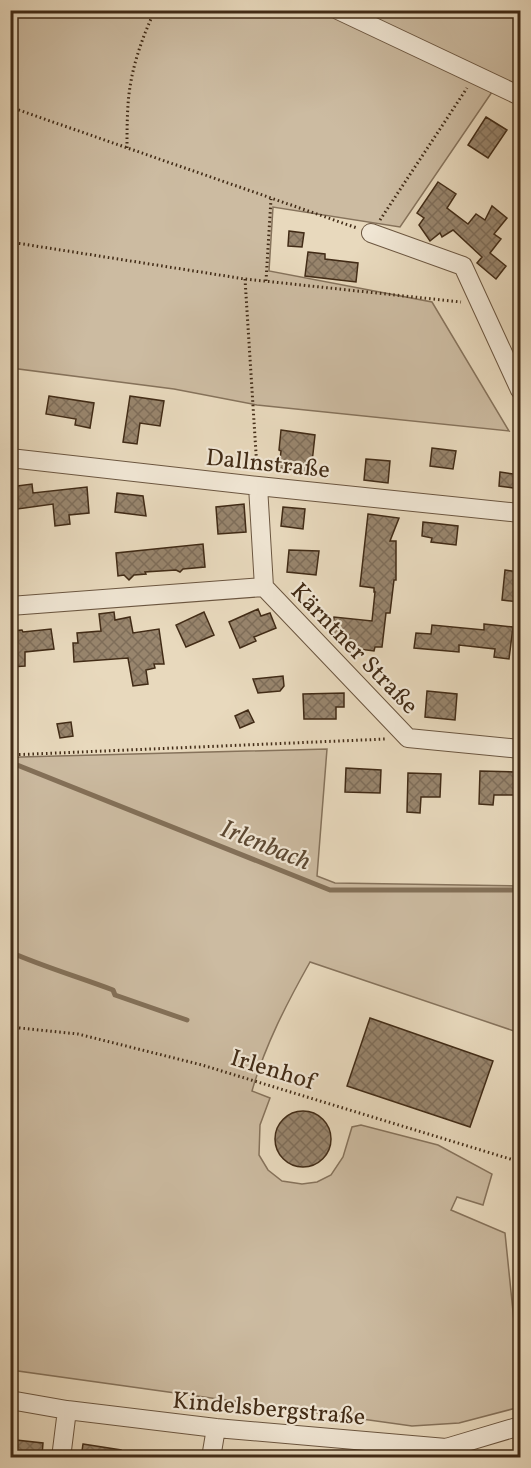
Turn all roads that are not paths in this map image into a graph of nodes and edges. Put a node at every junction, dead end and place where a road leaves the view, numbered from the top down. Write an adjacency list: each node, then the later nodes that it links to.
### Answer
1 (338, 10): 2 (street)
2 (520, 96)
3 (371, 233): 4 (street)
4 (520, 390)
5 (10, 458): 6 (street, Dallnstraße)
6 (258, 486): 7 (street, Dallnstraße); 8 (street, Kärntner Straße)
7 (520, 513)
8 (264, 587): 9 (street, Kärntner Straße); 10 (street, Kärntner Straße)
9 (10, 606)
10 (520, 749)
11 (10, 1400): 12 (street, Kindelsbergstraße)
12 (67, 1410): 14 (street, Kindelsbergstraße); 16 (street)
13 (520, 1425): 15 (street, Kindelsbergstraße)
14 (216, 1428): 15 (street, Kindelsbergstraße); 17 (street)
15 (445, 1453)
16 (61, 1458)
17 (211, 1458)

